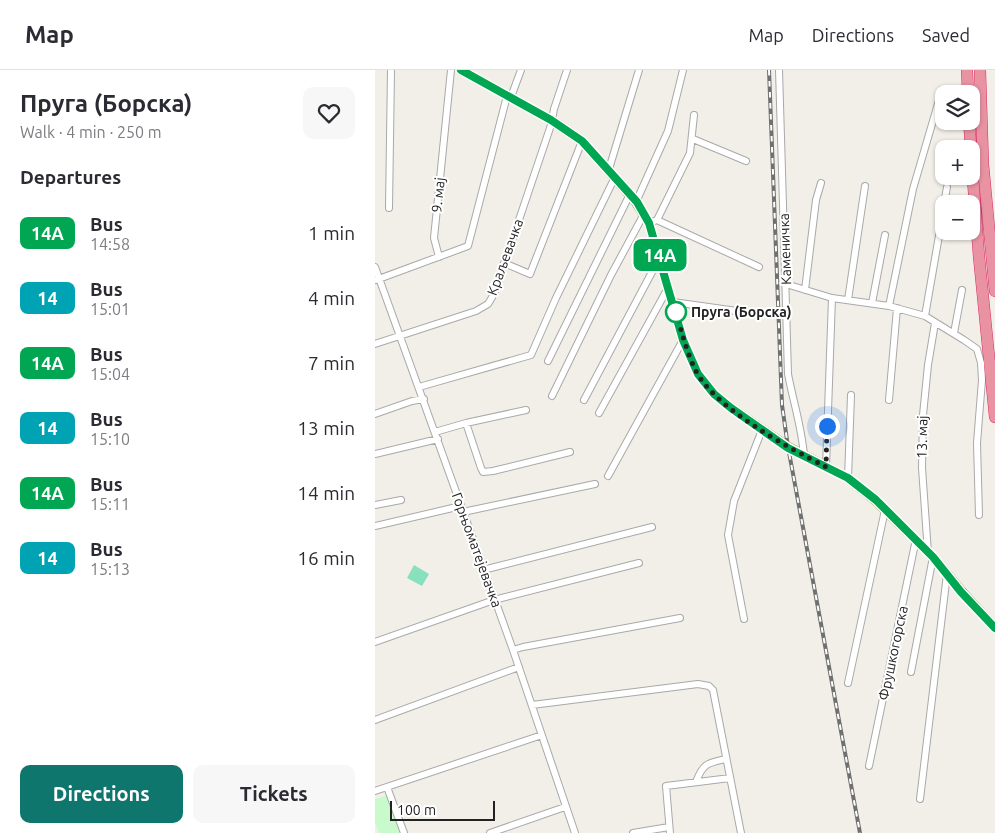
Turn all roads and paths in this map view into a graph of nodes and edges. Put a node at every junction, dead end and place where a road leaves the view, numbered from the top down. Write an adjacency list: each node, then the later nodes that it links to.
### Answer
1 (391, 70): 28 (street)
2 (451, 70): 34 (street, 9. мај)
3 (461, 70): 12 (street)
4 (521, 70): 12 (street)
5 (567, 70): 15 (street, Краљевачка)
6 (639, 70): 19 (street)
7 (683, 70): 27 (street)
8 (779, 70): 39 (street, Каменичка)
9 (967, 70): 11 (highway)
10 (980, 70): 43 (highway)
11 (968, 85)
12 (509, 96): 15 (street); 34 (street)
13 (935, 114): 48 (street)
14 (694, 115): 16 (street)
15 (551, 120): 17 (street); 35 (street, Краљевачка)
16 (693, 138): 18 (street); 30 (street)
17 (582, 141): 19 (street); 35 (street)
18 (746, 161)
19 (609, 169): 20 (street)
20 (615, 177): 25 (street); 58 (street)
21 (821, 183): 41 (street)
22 (973, 185): 67 (highway)
23 (865, 186): 45 (street)
24 (947, 187): 26 (street)
25 (629, 194): 27 (street); 57 (street)
26 (946, 195)
27 (637, 202): 29 (street)
28 (389, 208)
29 (644, 214): 30 (street); 60 (street)
30 (653, 222): 33 (street); 36 (street)
31 (885, 235): 47 (street)
32 (938, 240): 51 (street)
33 (660, 256): 40 (street); 62 (street)
34 (439, 257): 38 (street)
35 (504, 263): 54 (street, Краљевачка)
36 (759, 267)
37 (375, 268): 38 (street, Горњоматејевачка)
38 (377, 280): 54 (street, Горњоматејевачка)
39 (786, 284): 41 (street); 74 (street, Каменичка)
40 (668, 288): 46 (street); 65 (street)
41 (805, 290): 44 (street)
42 (962, 290): 53 (street)
43 (995, 291)
44 (832, 298): 45 (street); 75 (street)
45 (847, 300): 47 (street)
46 (673, 302): 50 (street); 55 (street)
47 (872, 303): 48 (street)
48 (889, 306): 49 (street)
49 (897, 308): 51 (street); 63 (street)
50 (737, 310)
51 (925, 316): 52 (street)
52 (935, 322): 53 (street); 87 (street, 13. мај)
53 (953, 333): 83 (street)
54 (399, 335): 56 (street, Краљевачка); 58 (street, Горњоматејевачка)
55 (683, 340): 69 (street); 76 (street)
56 (375, 344)
57 (548, 362)
58 (419, 387): 61 (street, Горњоматејевачка)
59 (851, 395): 77 (street)
60 (552, 396)
61 (424, 399): 66 (street); 70 (street, Горњоматејевачка)
62 (583, 400)
63 (889, 400)
64 (526, 410): 68 (street)
65 (599, 413)
66 (375, 414)
67 (995, 417)
68 (466, 423): 70 (street); 72 (street)
69 (762, 430): 74 (street); 93 (street)
70 (435, 432): 71 (street, Горњоматејевачка)
71 (438, 439): 73 (street); 81 (street, Горњоматејевачка)
72 (570, 452)
73 (375, 454)
74 (804, 456): 75 (street)
75 (826, 467): 77 (street)
76 (608, 476)
77 (848, 478): 82 (street)
78 (595, 484): 81 (street)
79 (401, 500): 80 (street)
80 (375, 505)
81 (462, 509): 84 (street); 89 (street, Горњоматејевачка)
82 (885, 510): 86 (street); 99 (street)
83 (979, 515)
84 (375, 526)
85 (652, 527): 89 (street)
86 (916, 539): 87 (street); 104 (street, Фрушкогорска)
87 (931, 555): 90 (street); 98 (street, 13. мај)
88 (639, 563): 91 (street)
89 (483, 570): 91 (street, Горњоматејевачка)
90 (947, 574): 94 (street); 109 (street)
91 (494, 600): 95 (street); 96 (street, Горњоматејевачка)
92 (680, 618): 96 (street)
93 (744, 619)
94 (995, 628)
95 (375, 642)
96 (513, 650): 97 (street, Горњоматејевачка)
97 (519, 667): 100 (street, Горњоматејевачка); 101 (street)
98 (911, 672)
99 (848, 683)
100 (532, 705): 102 (street, Горњоматејевачка); 103 (street)
101 (375, 720)
102 (542, 735): 107 (street); 110 (street, Горњоматејевачка)
103 (726, 759): 105 (street); 106 (street)
104 (869, 766)
105 (730, 778): 106 (street); 116 (street)
106 (696, 782): 111 (street)
107 (387, 787): 108 (street); 112 (street)
108 (375, 791)
109 (920, 799)
110 (565, 807): 113 (street); 114 (street, Горњоматејевачка)
111 (669, 830): 115 (street)
112 (404, 833)
113 (489, 833)
114 (575, 833)
115 (633, 833)
116 (741, 833)

